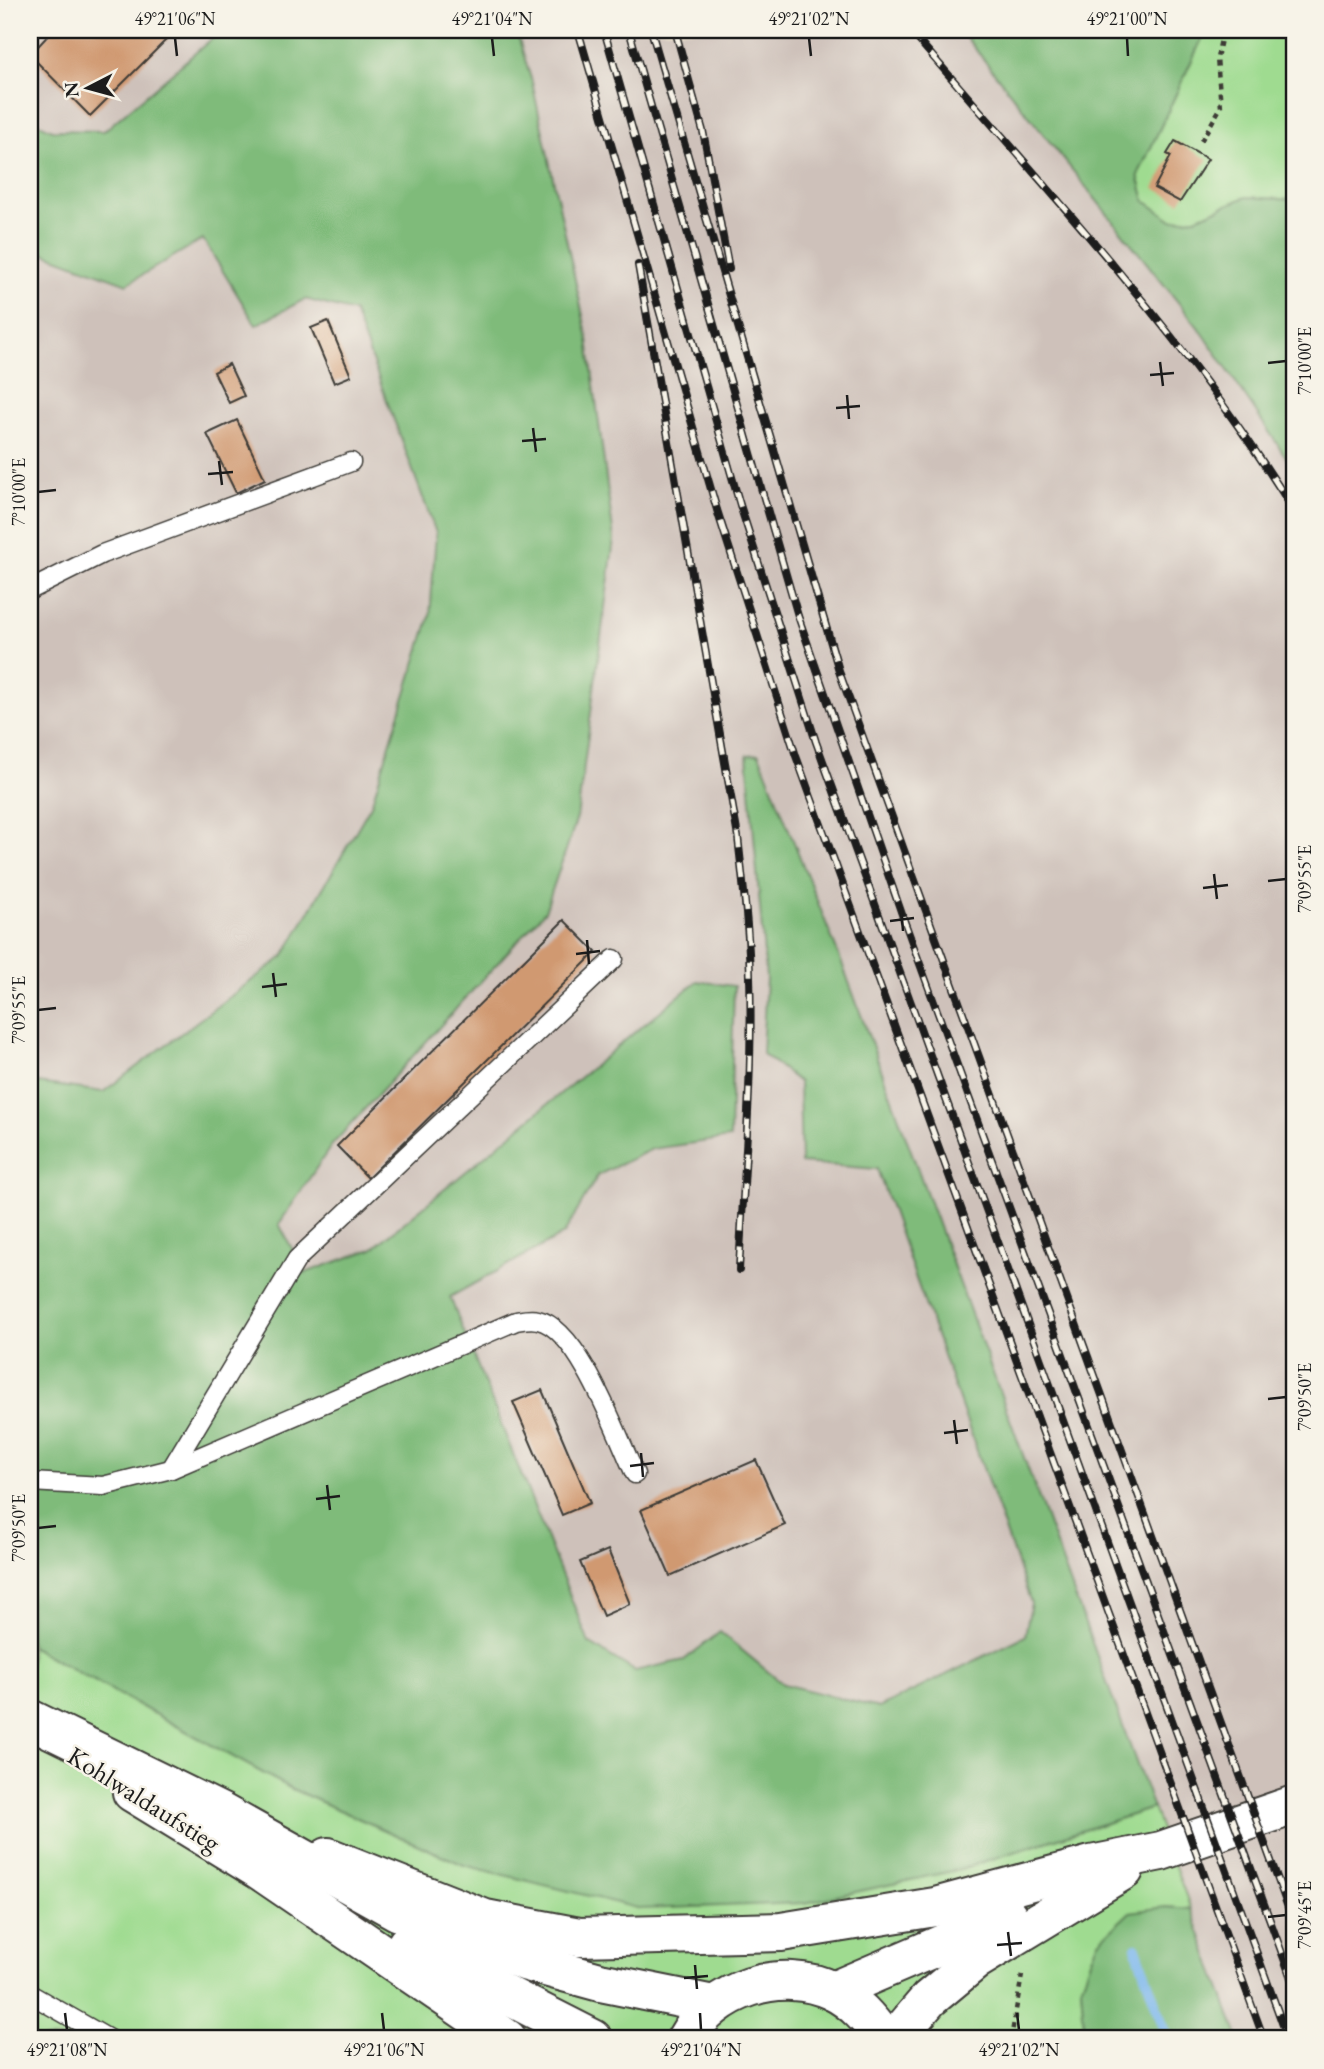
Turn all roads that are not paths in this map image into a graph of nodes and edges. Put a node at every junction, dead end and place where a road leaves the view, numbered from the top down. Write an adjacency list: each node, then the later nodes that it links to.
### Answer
1 (351, 462): 2 (lane)
2 (30, 590)
3 (614, 959): 4 (lane)
4 (171, 1469): 5 (lane); 6 (lane)
5 (635, 1474)
6 (30, 1482)
7 (30, 1719): 10 (main road, Kohlwaldaufstieg)
8 (30, 1729): 12 (main road, Kohlwaldaufstieg)
9 (1294, 1805): 11 (main road)
10 (222, 1813): 11 (main road); 16 (main road)
11 (1161, 1852): 13 (main road)
12 (258, 1869): 18 (main road); 19 (main road)
13 (1098, 1883): 14 (main road); 22 (main road)
14 (833, 1991): 16 (main road); 21 (main road)
15 (30, 1994): 17 (lane)
16 (714, 2005): 20 (main road)
17 (109, 2039)
18 (507, 2039)
19 (593, 2039)
20 (686, 2039)
21 (884, 2039)
22 (895, 2039)

